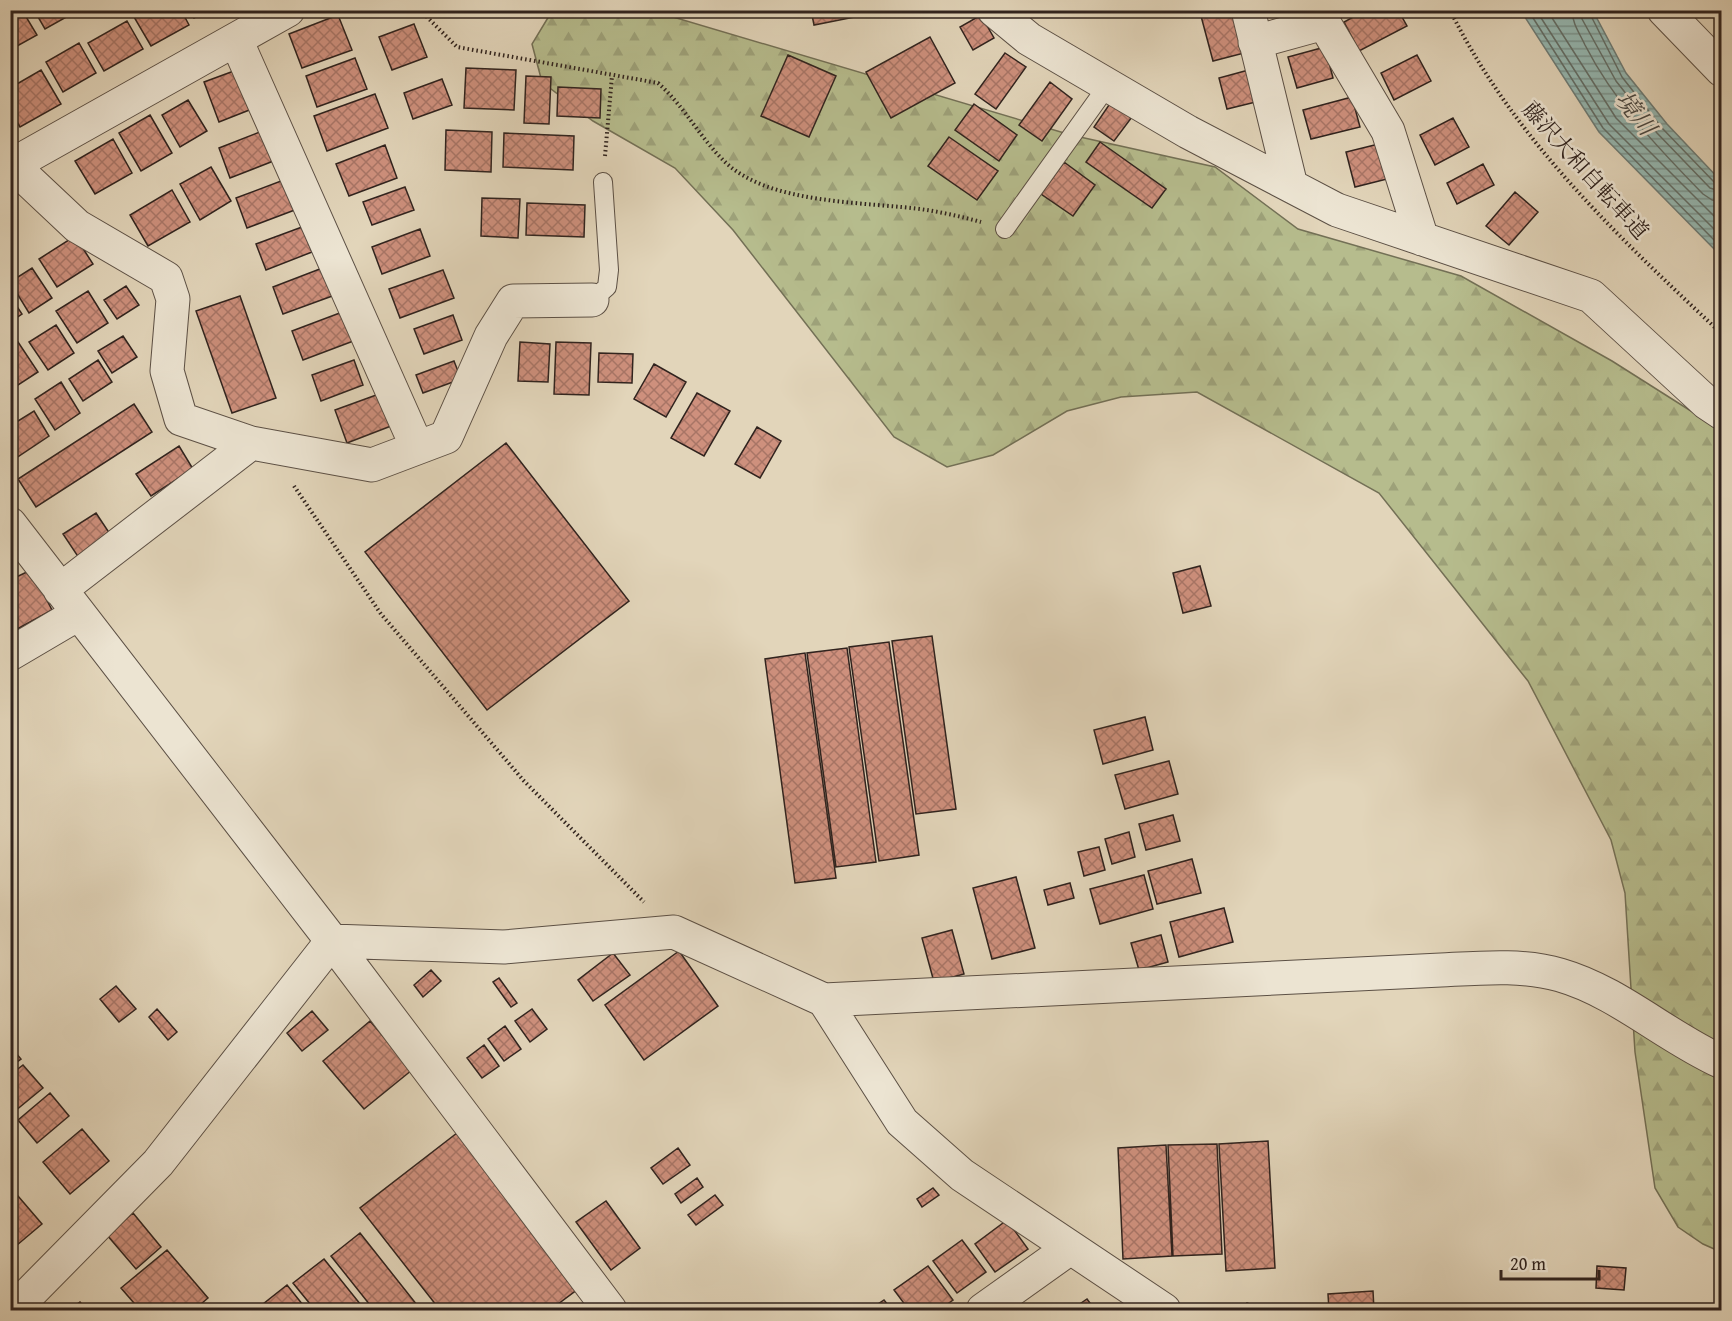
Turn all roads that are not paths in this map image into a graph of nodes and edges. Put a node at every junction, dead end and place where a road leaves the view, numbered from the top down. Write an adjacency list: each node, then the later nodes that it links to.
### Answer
1 (288, 10): 5 (street)
2 (994, 10): 8 (street)
3 (1248, 10): 6 (street)
4 (1664, 10): 7 (street)
5 (236, 40): 9 (street); 17 (street)
6 (1255, 42): 11 (street); 13 (street)
7 (1722, 70)
8 (1108, 85): 11 (street); 12 (lane)
9 (11, 164): 16 (street)
10 (603, 182): 14 (lane)
11 (1291, 186): 13 (street)
12 (1005, 229)
13 (1422, 239): 15 (street)
14 (592, 300): 17 (street)
15 (1722, 413)
16 (261, 445): 17 (street); 19 (street)
17 (417, 447)
18 (10, 524): 19 (street)
19 (69, 602): 20 (street); 21 (street)
20 (10, 654)
21 (332, 941): 22 (street); 25 (street); 26 (street)
22 (824, 1000): 23 (street); 24 (street)
23 (1722, 1062)
24 (1070, 1248): 27 (street); 28 (street)
25 (13, 1311)
26 (610, 1311)
27 (982, 1311)
28 (1164, 1311)

